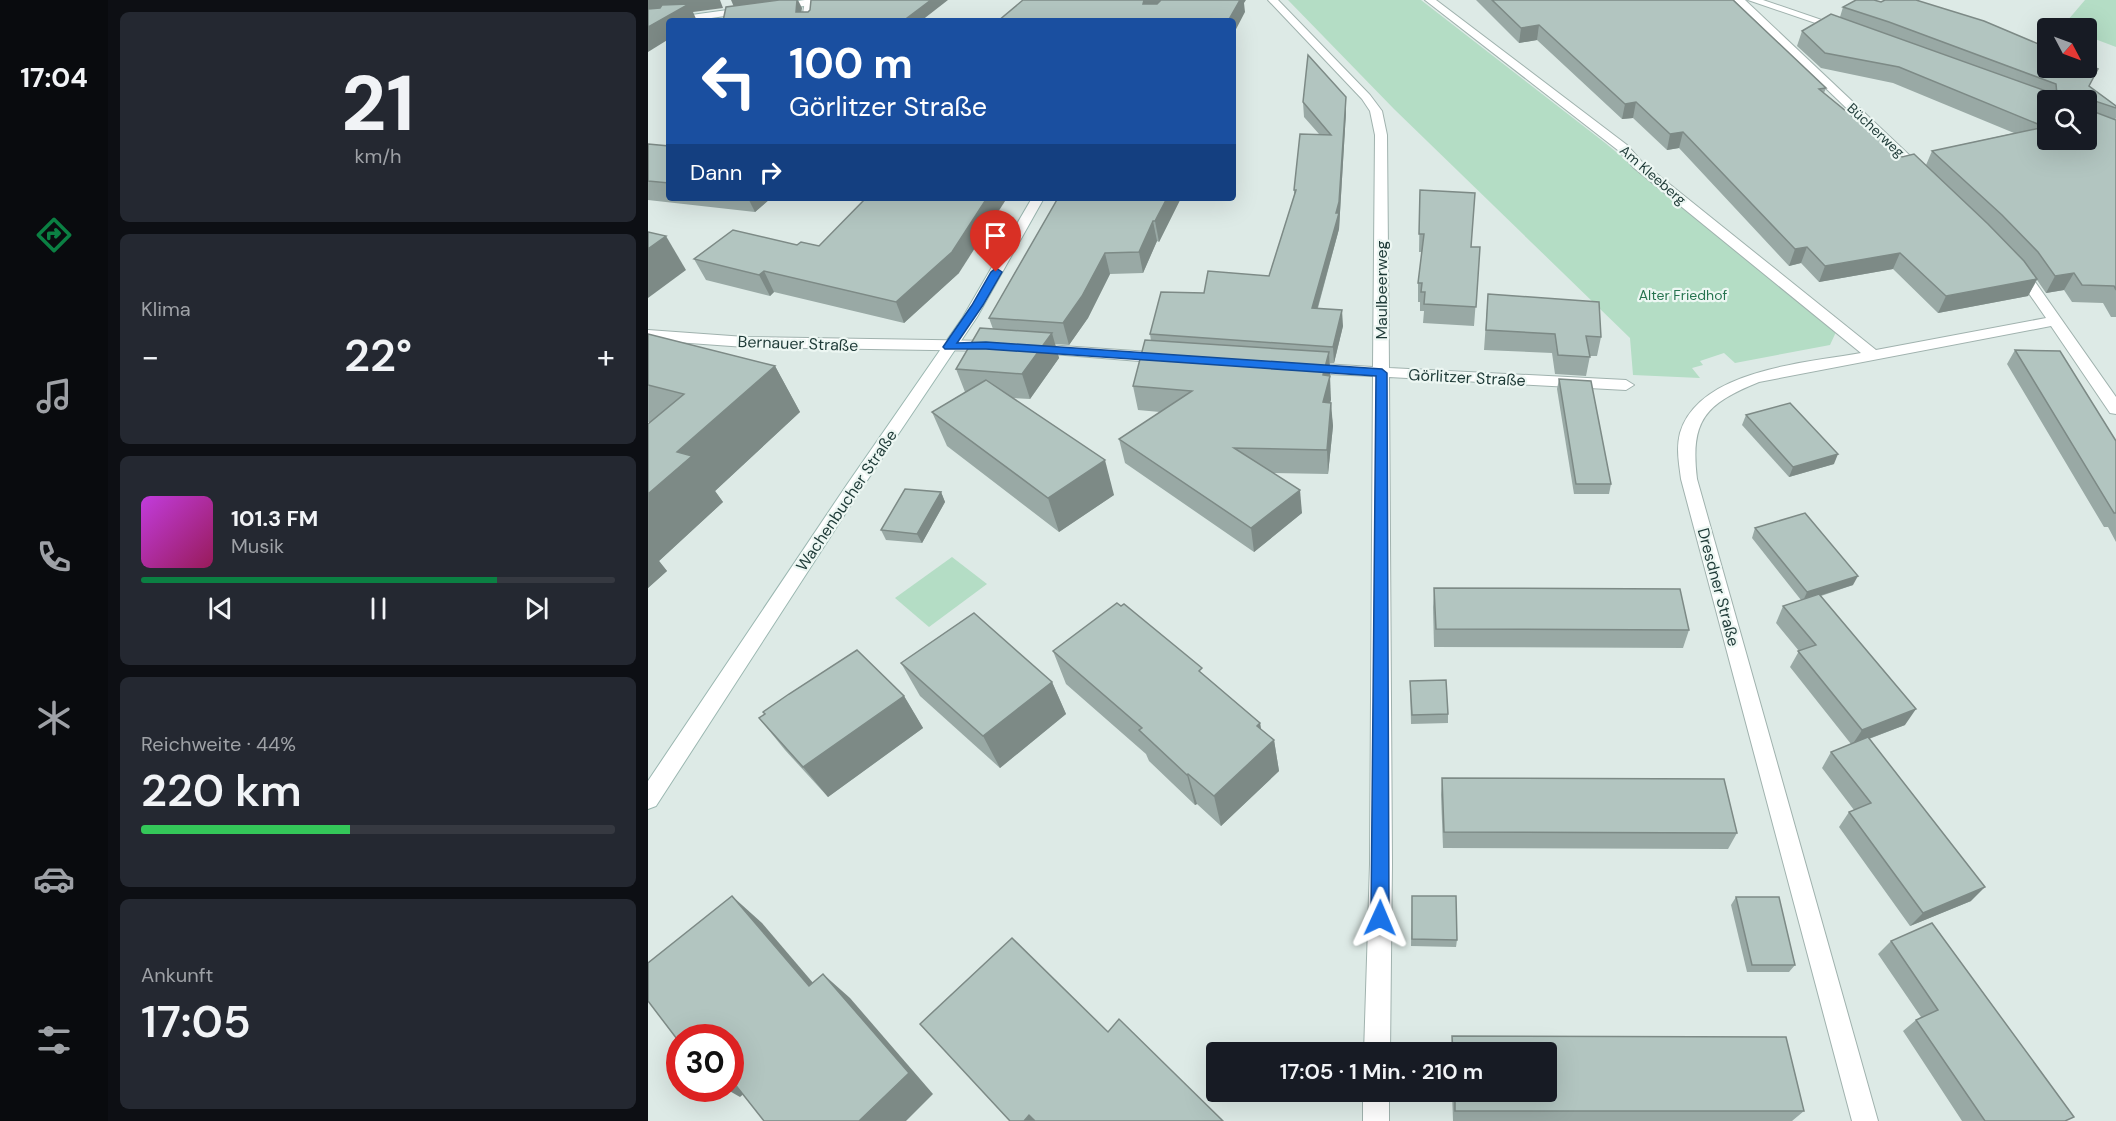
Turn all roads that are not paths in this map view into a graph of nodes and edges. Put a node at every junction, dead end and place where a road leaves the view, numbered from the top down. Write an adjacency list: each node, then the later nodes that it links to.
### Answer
1 (825, 0): 6 (street)
2 (1273, 0): 21 (street, Maulbeerweg)
3 (1430, 0): 18 (street, Am Kleeberg)
4 (1738, 0): 12 (street, Bücherweg)
5 (1753, 0): 11 (street)
6 (808, 2): 7 (street); 8 (street)
7 (692, 18)
8 (807, 18)
9 (666, 22): 10 (street)
10 (648, 24)
11 (1851, 32)
12 (1927, 179)
13 (1036, 201): 17 (street, Wachenbucher Straße)
14 (2008, 258): 15 (street)
15 (2055, 321): 18 (street, Dresdner Straße); 23 (street)
16 (648, 335): 17 (street, Bernauer Straße)
17 (949, 347): 19 (street); 24 (street, Wachenbucher Straße)
18 (1873, 354): 28 (street, Dresdner Straße)
19 (1184, 359)
20 (1288, 366): 21 (street, Görlitzer Straße)
21 (1382, 373): 22 (street, Görlitzer Straße); 25 (street, Maulbeerweg)
22 (1626, 386)
23 (2116, 409)
24 (648, 799)
25 (1377, 1042)
26 (1376, 1102): 27 (street)
27 (1376, 1121)
28 (1865, 1121)

